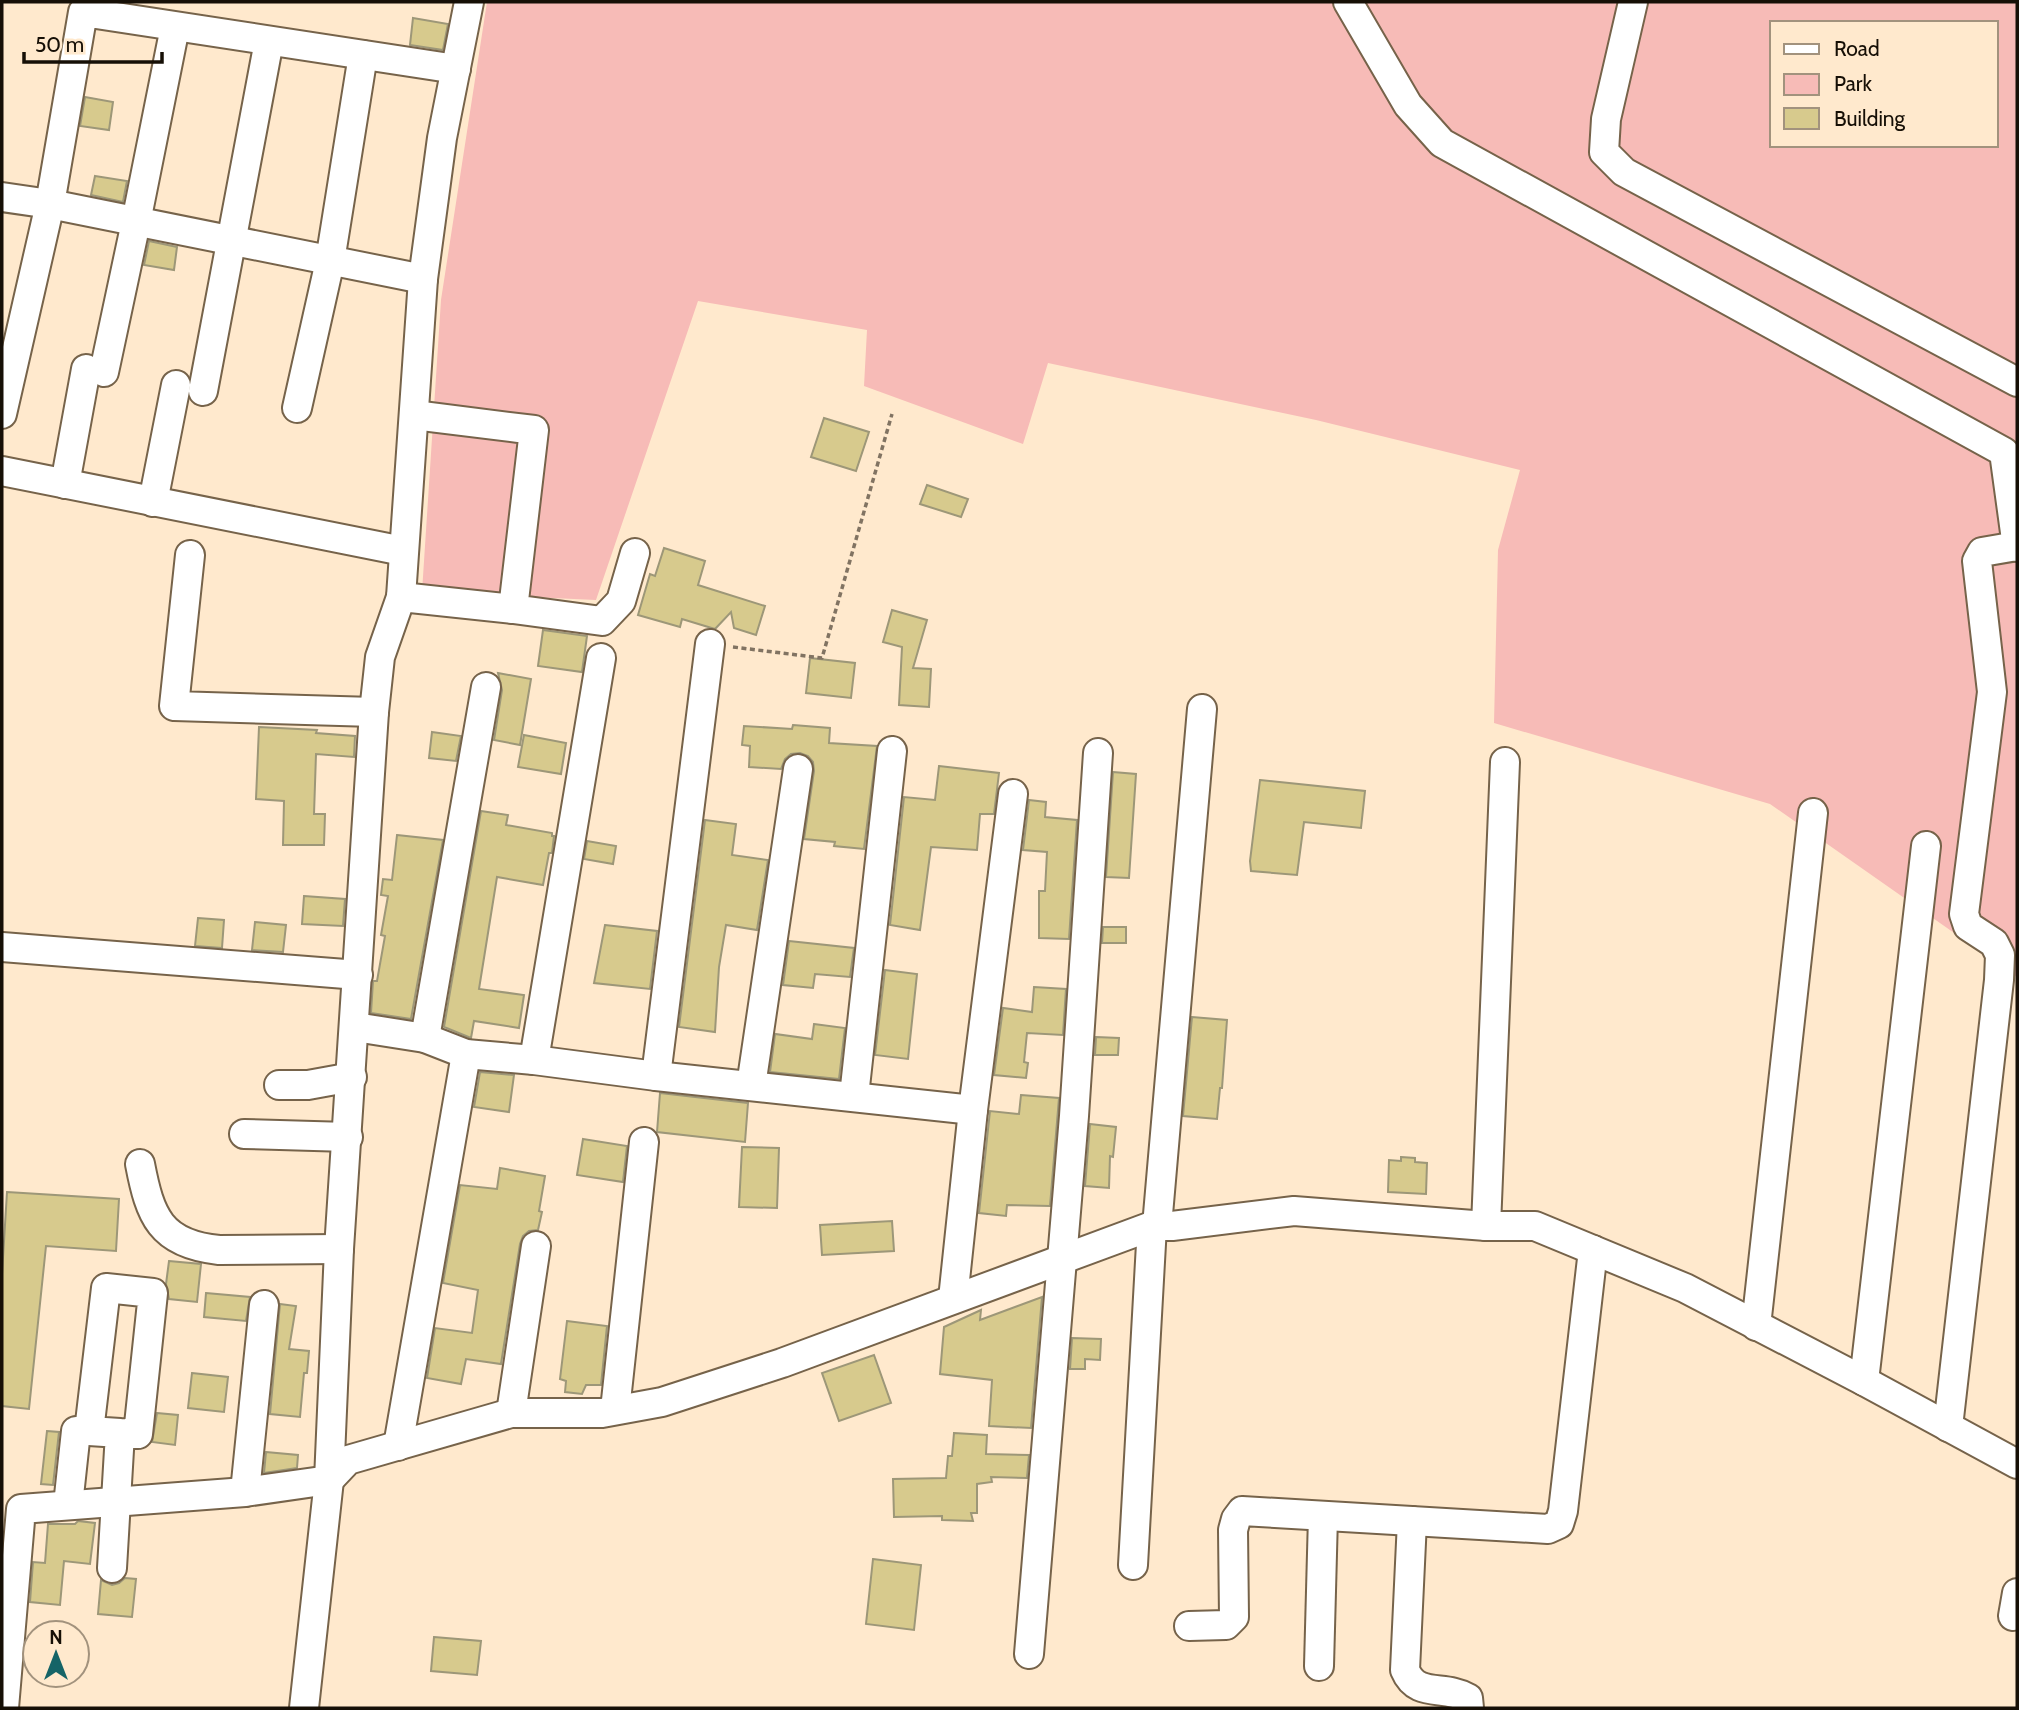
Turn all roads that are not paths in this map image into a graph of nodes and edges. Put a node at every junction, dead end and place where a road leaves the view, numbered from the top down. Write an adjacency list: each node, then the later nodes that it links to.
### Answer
1 (469, 2): 7 (street)
2 (1348, 2): 20 (street)
3 (1633, 2): 14 (street)
4 (175, 27): 5 (street); 9 (street); 10 (street)
5 (270, 41): 6 (street); 11 (street)
6 (363, 55): 7 (street); 12 (street)
7 (456, 69): 13 (street)
8 (2, 197): 9 (street)
9 (50, 204): 10 (street); 18 (street)
10 (136, 222): 11 (street); 22 (street)
11 (233, 241): 12 (street); 16 (street)
12 (330, 261): 13 (street); 17 (street)
13 (423, 279): 19 (street)
14 (2017, 382)
15 (176, 385): 23 (street)
16 (203, 391)
17 (297, 408)
18 (2, 414)
19 (414, 415): 25 (street); 29 (street)
20 (2011, 458): 24 (street)
21 (2, 471): 22 (street)
22 (65, 484): 23 (street)
23 (153, 502): 25 (street)
24 (2017, 546): 70 (street)
25 (403, 551): 28 (street)
26 (635, 554): 29 (street)
27 (190, 555): 34 (street)
28 (401, 597): 29 (street); 34 (street)
29 (513, 609)
30 (710, 644): 48 (street)
31 (600, 658): 47 (street)
32 (486, 687): 45 (street)
33 (1202, 709): 58 (street)
34 (374, 712): 43 (street)
35 (892, 751): 52 (street)
36 (1098, 754): 63 (street)
37 (1505, 762): 59 (street)
38 (798, 769): 51 (street)
39 (1013, 794): 53 (street)
40 (1813, 813): 66 (street)
41 (1926, 846): 67 (street)
42 (2, 947): 43 (street)
43 (358, 975): 44 (street)
44 (355, 1027): 45 (street); 49 (street)
45 (425, 1038): 46 (street)
46 (466, 1054): 47 (street); 73 (street)
47 (534, 1060): 48 (street)
48 (656, 1076): 51 (street)
49 (352, 1077): 50 (street); 55 (street)
50 (279, 1085)
51 (751, 1086): 52 (street)
52 (854, 1096): 53 (street)
53 (973, 1110): 64 (street)
54 (244, 1133): 55 (street)
55 (348, 1137): 61 (street)
56 (644, 1142): 68 (street)
57 (140, 1164): 61 (street)
58 (1154, 1226): 59 (street); 63 (street); 82 (street)
59 (1486, 1226): 62 (street)
60 (536, 1246): 69 (street)
61 (339, 1249): 75 (street)
62 (1593, 1250): 66 (street); 81 (street)
63 (1062, 1259): 64 (street); 85 (street)
64 (954, 1300): 68 (street)
65 (264, 1305): 76 (street)
66 (1756, 1326): 67 (street)
67 (1864, 1381): 70 (street)
68 (615, 1410): 69 (street)
69 (511, 1413): 73 (street)
70 (1948, 1427): 74 (street)
71 (76, 1431): 78 (street)
72 (120, 1433): 72 (street); 77 (street)
73 (398, 1446): 75 (street)
74 (2017, 1464)
75 (329, 1480): 76 (street); 88 (street)
76 (245, 1492): 77 (street)
77 (117, 1501): 78 (street); 83 (street)
78 (68, 1505): 79 (street)
79 (11, 1507): 87 (street)
80 (1323, 1516): 81 (street); 84 (street); 86 (street)
81 (1412, 1521): 89 (street)
82 (1133, 1565)
83 (112, 1568)
84 (1189, 1626)
85 (1029, 1654)
86 (1319, 1666)
87 (4, 1708)
88 (303, 1708)
89 (1469, 1708)

